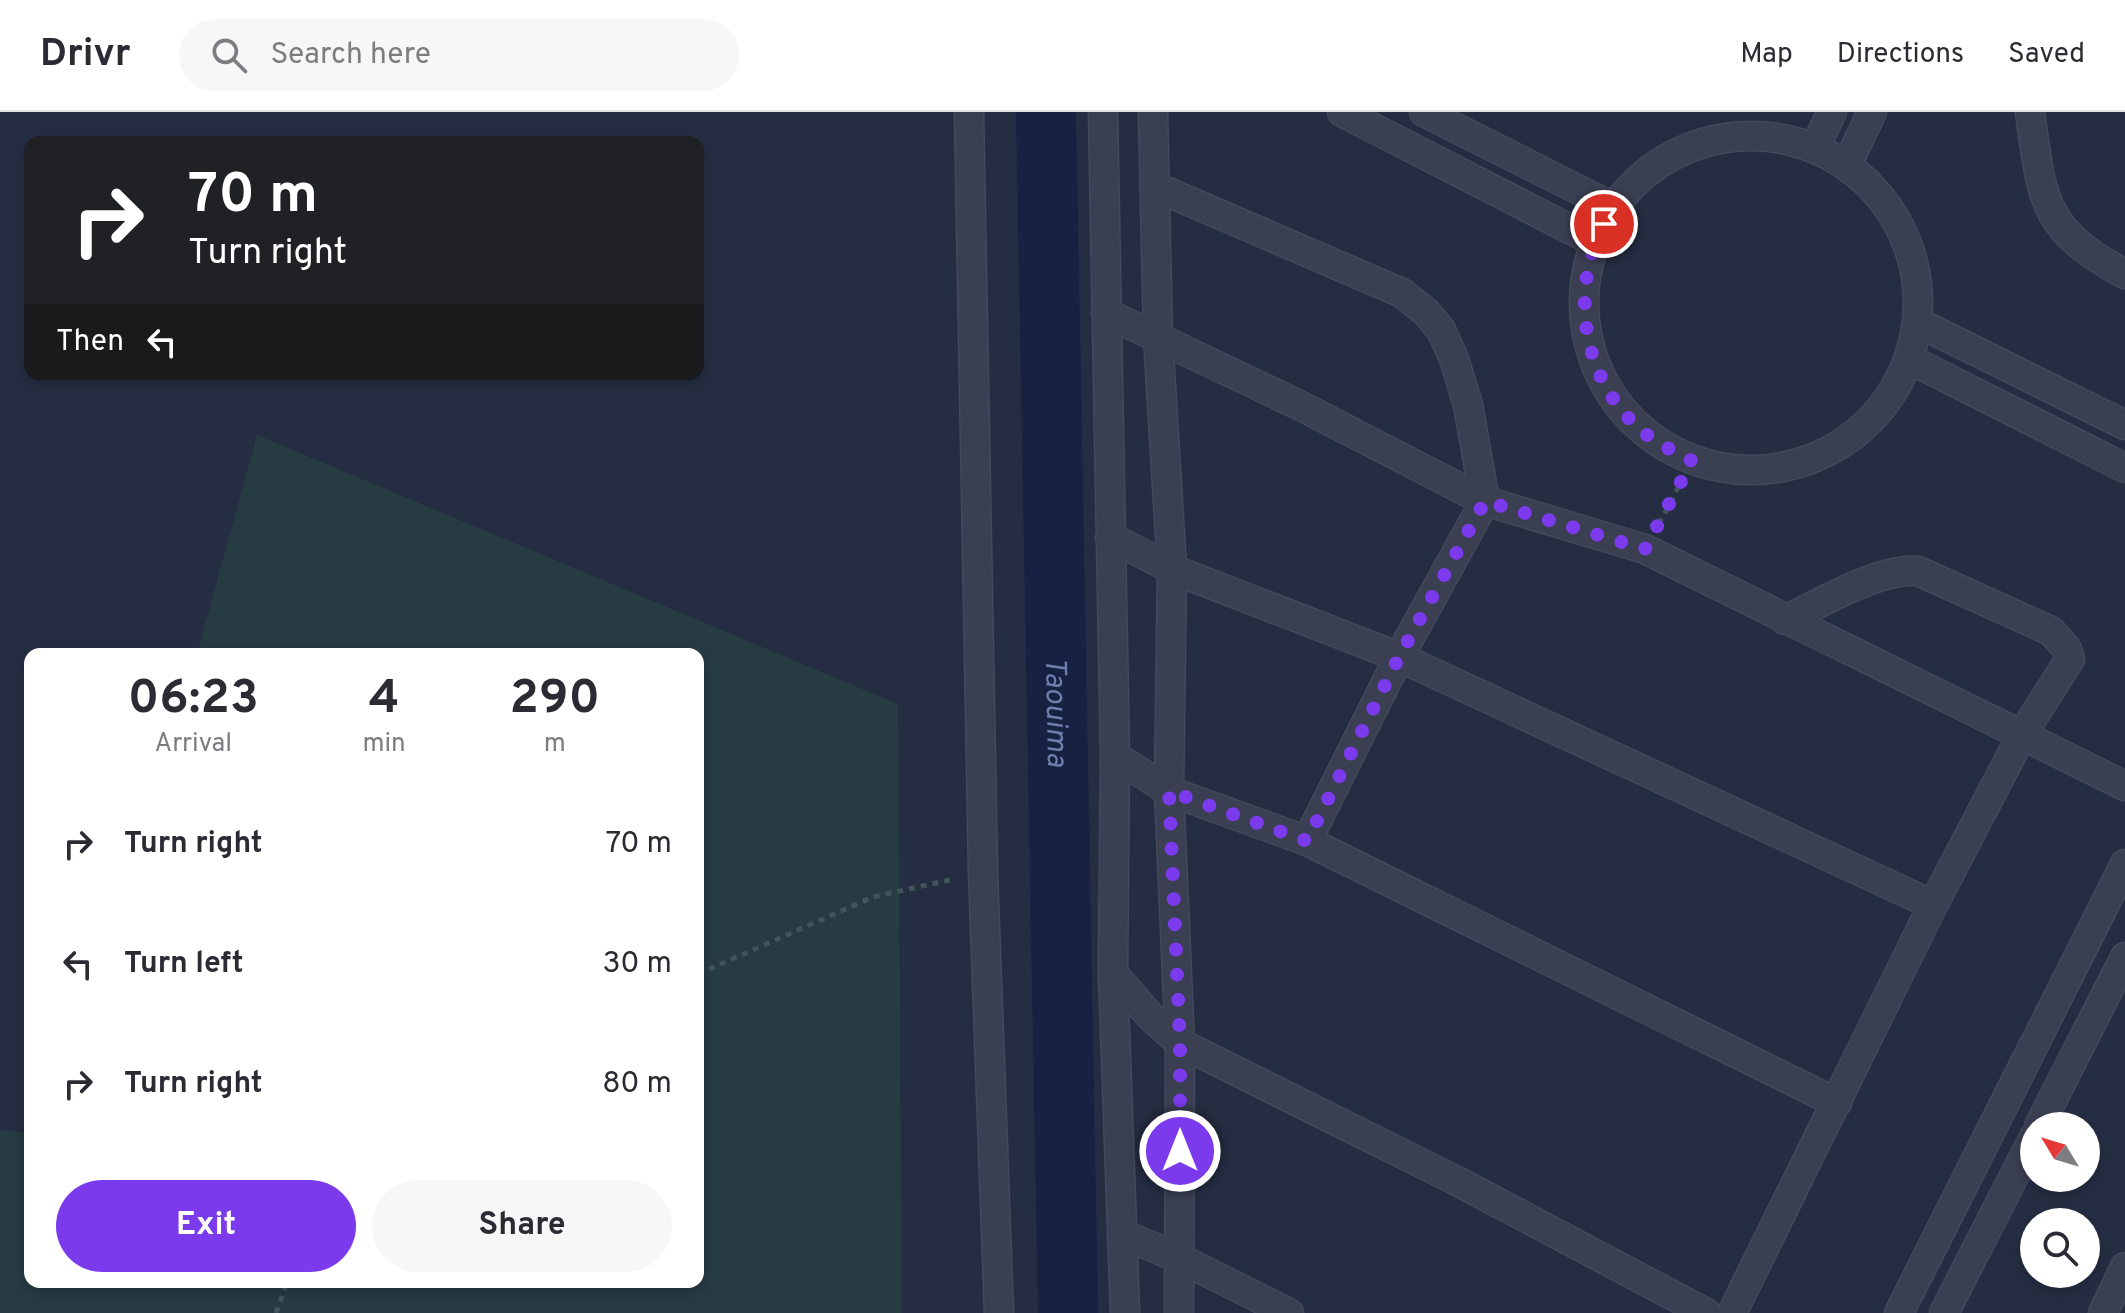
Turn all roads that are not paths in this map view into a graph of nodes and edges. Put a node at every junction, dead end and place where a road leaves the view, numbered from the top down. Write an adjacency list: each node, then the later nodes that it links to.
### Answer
1 (969, 112): 42 (street)
2 (1103, 112): 15 (street)
3 (1153, 112): 11 (street)
4 (1342, 112): 13 (street)
5 (1424, 112): 12 (street)
6 (1832, 112): 9 (street)
7 (1872, 112): 10 (street)
8 (2030, 112): 14 (street)
9 (1815, 147): 10 (street); 12 (street)
10 (1847, 165): 16 (street)
11 (1156, 187): 17 (street); 21 (street)
12 (1613, 207): 13 (street)
13 (1595, 242): 18 (street)
14 (2125, 274)
15 (1106, 313): 17 (street); 22 (street)
16 (1917, 322): 18 (street); 19 (street)
17 (1158, 337): 21 (street); 23 (street)
18 (1909, 359): 20 (street)
19 (2125, 425)
20 (2125, 468)
21 (1485, 501): 24 (street); 25 (street)
22 (1110, 537): 23 (street); 27 (street)
23 (1172, 569): 25 (street); 29 (street)
24 (1785, 620): 26 (street); 26 (street)
25 (1399, 657): 30 (street); 32 (street)
26 (2023, 733): 28 (street); 32 (street)
27 (1115, 756): 29 (street); 34 (street)
28 (2125, 786)
29 (1169, 791): 30 (street); 35 (street)
30 (1307, 841): 36 (street)
31 (2125, 864): 48 (street)
32 (1933, 905): 36 (street)
33 (2125, 957): 37 (street)
34 (1113, 973): 35 (street); 39 (street)
35 (1180, 1043): 40 (street); 46 (street)
36 (1837, 1103): 47 (street)
37 (2046, 1112)
38 (2020, 1164): 49 (street)
39 (1122, 1234): 40 (street); 43 (street)
40 (1179, 1258): 44 (street); 45 (street)
41 (2125, 1267): 50 (street)
42 (999, 1313)
43 (1125, 1313)
44 (1179, 1313)
45 (1289, 1313)
46 (1706, 1313)
47 (1732, 1313)
48 (1899, 1313)
49 (1944, 1313)
50 (2103, 1313)

